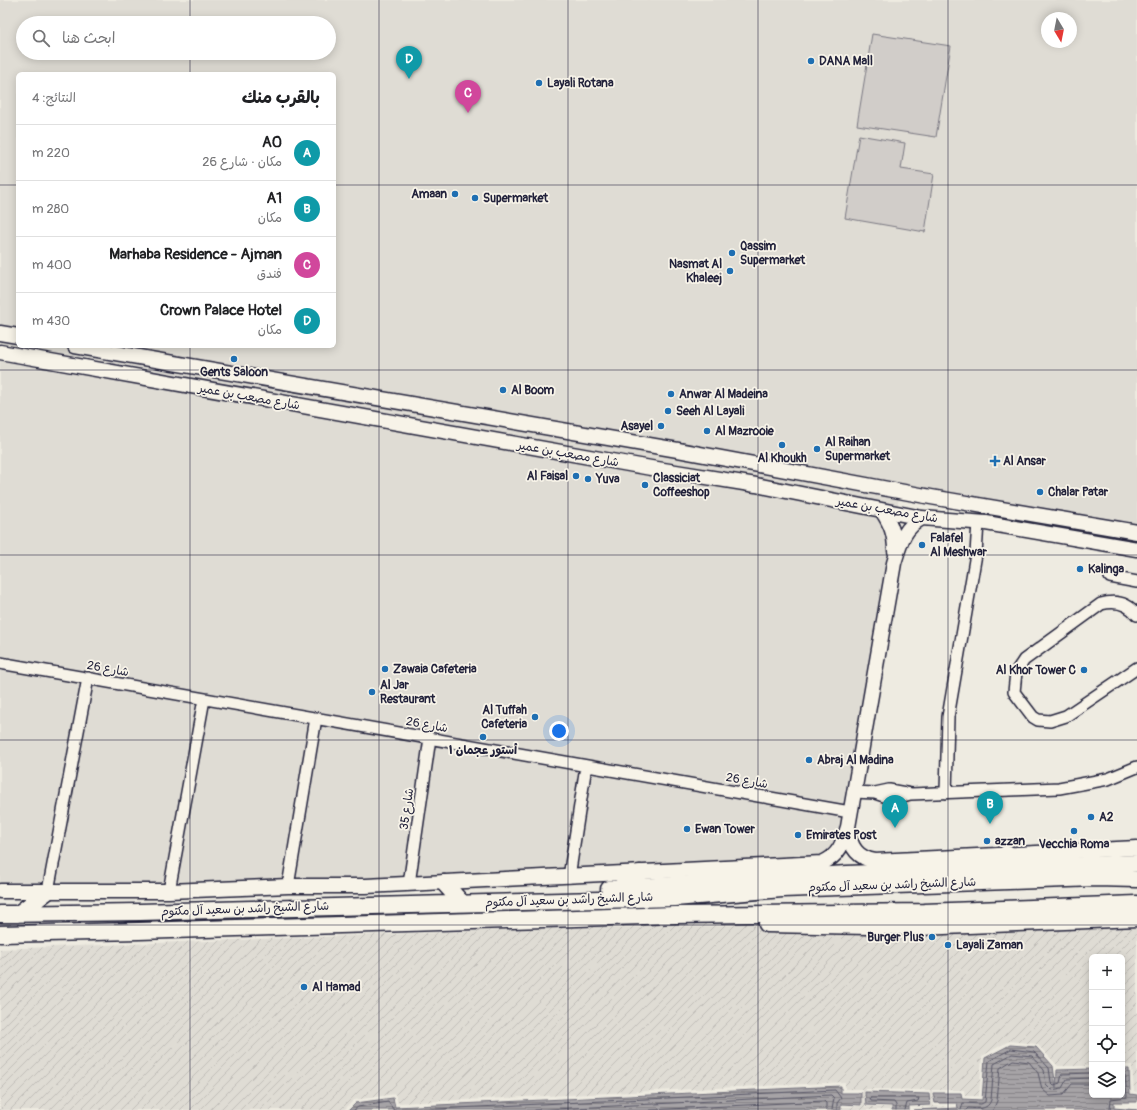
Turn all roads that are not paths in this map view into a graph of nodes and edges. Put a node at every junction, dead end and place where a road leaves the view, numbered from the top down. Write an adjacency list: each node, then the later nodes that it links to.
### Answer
1 (0, 333): 2 (street)
2 (16, 336)
3 (87, 348): 8 (street, شارع مصعب بن عمير)
4 (0, 352): 5 (street, شارع مصعب بن عمير)
5 (882, 511): 6 (street, شارع مصعب بن عمير); 10 (street)
6 (922, 518): 7 (street, شارع مصعب بن عمير); 10 (street)
7 (982, 523): 9 (street, شارع مصعب بن عمير); 23 (street)
8 (1137, 532)
9 (1137, 549)
10 (894, 563): 22 (street)
11 (1110, 577): 12 (street)
12 (1137, 582)
13 (1137, 615): 15 (street)
14 (0, 663): 16 (street, شارع 26)
15 (1137, 668)
16 (88, 678): 17 (street, شارع 26); 37 (street)
17 (204, 699): 18 (street, شارع 26); 38 (street)
18 (316, 718): 19 (street, شارع 26); 35 (street)
19 (430, 738): 20 (street, شارع 26); 34 (street, شارع 35)
20 (586, 766): 24 (street, شارع 26); 31 (street)
21 (1137, 767): 23 (street)
22 (854, 792): 23 (street); 24 (street)
23 (946, 793)
24 (850, 812): 25 (street)
25 (848, 827): 27 (street); 30 (street)
26 (1137, 848): 27 (street)
27 (1007, 853): 29 (main road)
28 (1137, 863): 29 (main road)
29 (1020, 868): 36 (main road)
30 (640, 872): 31 (street); 36 (main road)
31 (569, 877): 33 (street)
32 (1137, 879): 40 (main road, شارع الشيخ راشد بن سعيد آل مكتوم)
33 (444, 883): 34 (street); 41 (main road)
34 (409, 884): 35 (street)
35 (288, 886): 38 (street)
36 (619, 888): 40 (main road)
37 (48, 890): 38 (street); 39 (street); 44 (main road)
38 (169, 890)
39 (0, 891)
40 (573, 899): 41 (main road, شارع الشيخ راشد بن سعيد آل مكتوم)
41 (462, 903): 44 (main road, شارع الشيخ راشد بن سعيد آل مكتوم)
42 (1136, 907): 45 (main road, شارع الشيخ راشد بن سعيد آل مكتوم)
43 (0, 914): 44 (main road, شارع الشيخ راشد بن سعيد آل مكتوم)
44 (18, 914)
45 (0, 934)

